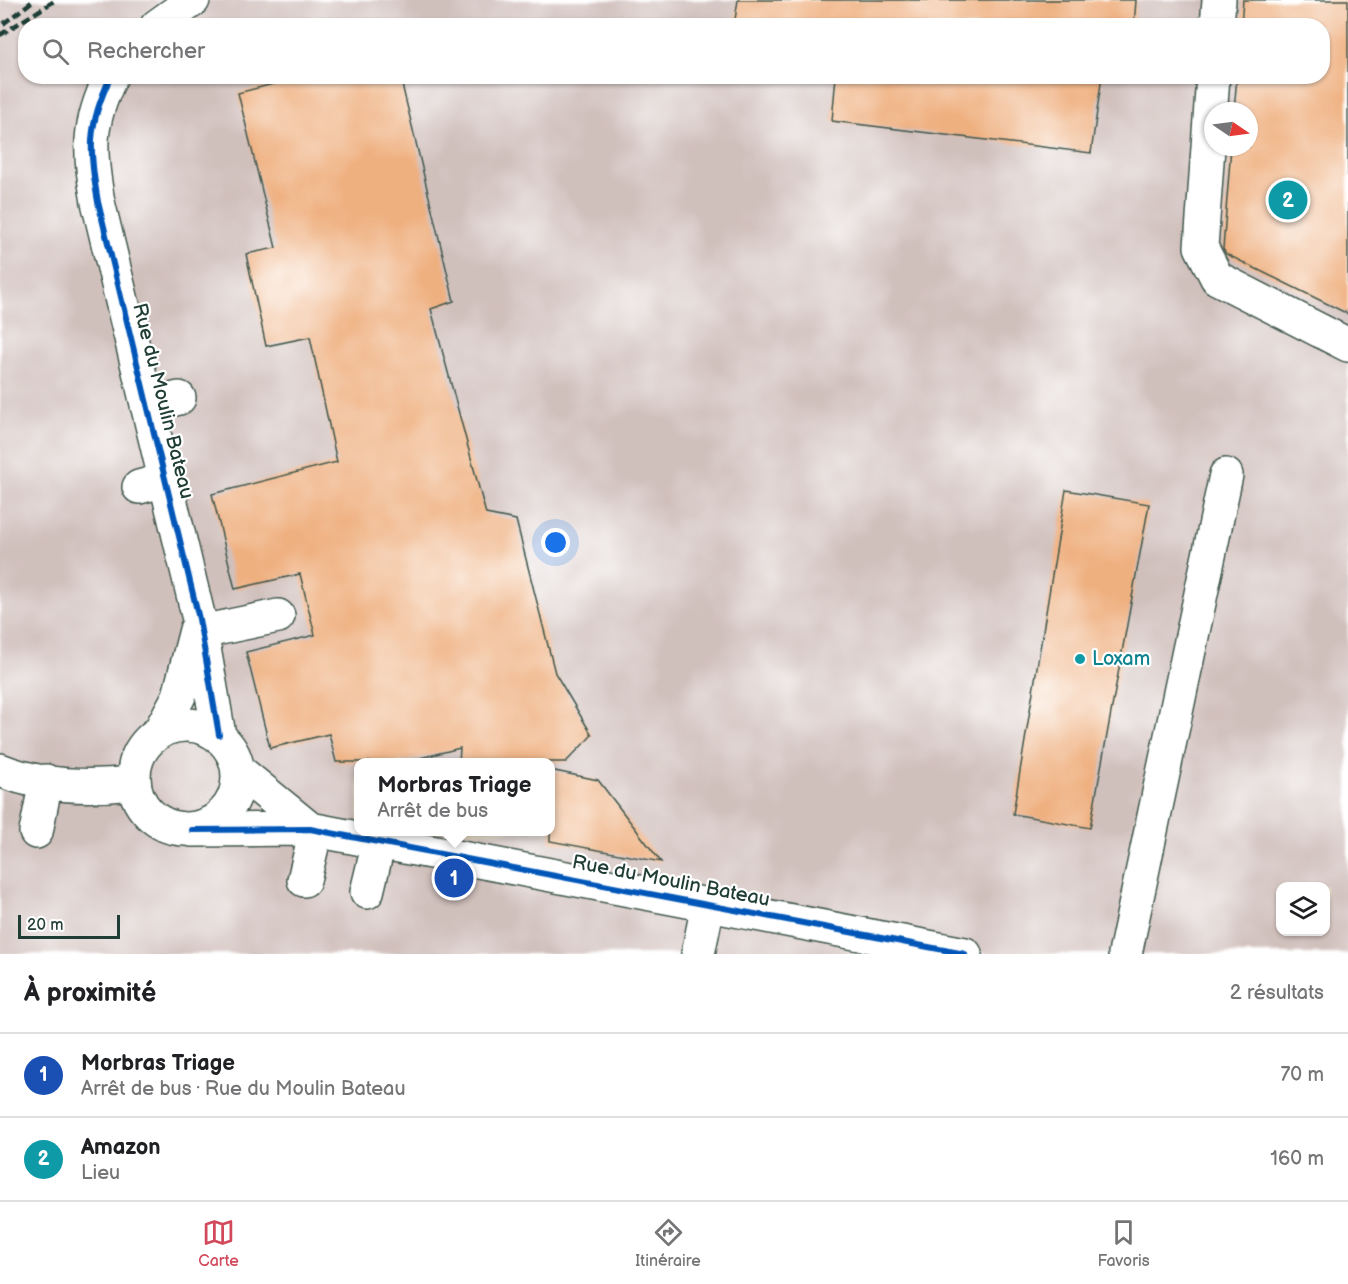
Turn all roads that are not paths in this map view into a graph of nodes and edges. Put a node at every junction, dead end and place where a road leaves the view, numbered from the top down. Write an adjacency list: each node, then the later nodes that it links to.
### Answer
1 (1219, 0): 4 (street)
2 (195, 10): 3 (street)
3 (176, 18)
4 (1218, 18)
5 (107, 84): 9 (street, Rue du Moulin Bateau)
6 (1212, 84): 7 (street)
7 (1348, 345)
8 (179, 398): 9 (street)
9 (147, 406): 12 (street, Rue du Moulin Bateau)
10 (1226, 475): 28 (street)
11 (278, 616): 12 (street)
12 (200, 626): 13 (street, Rue du Moulin Bateau); 14 (street, Rue du Moulin Bateau)
13 (160, 731): 14 (street); 18 (street)
14 (219, 735): 16 (street)
15 (0, 770): 17 (street)
16 (239, 771): 19 (street, Rue du Moulin Bateau); 20 (street)
17 (46, 781): 18 (street); 21 (street)
18 (133, 783): 20 (street)
19 (313, 829): 20 (street, Rue du Moulin Bateau); 22 (street, Rue du Moulin Bateau); 23 (street)
20 (192, 830)
21 (36, 832)
22 (380, 842): 24 (street); 25 (street, Rue du Moulin Bateau)
23 (304, 880)
24 (367, 892)
25 (708, 905): 26 (street); 27 (street, Rue du Moulin Bateau)
26 (698, 954)
27 (965, 954)
28 (1125, 954)

